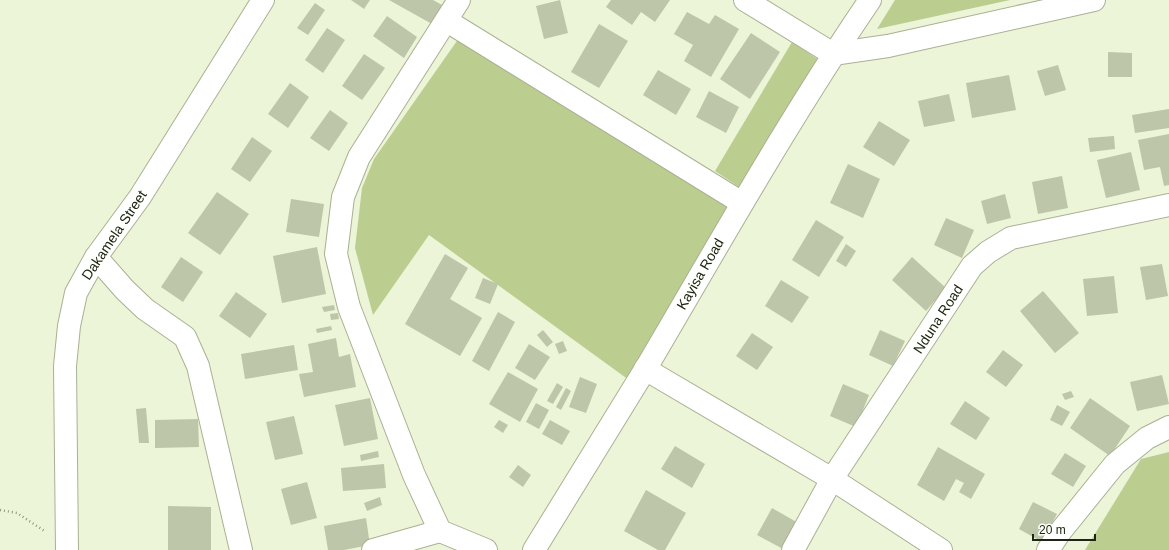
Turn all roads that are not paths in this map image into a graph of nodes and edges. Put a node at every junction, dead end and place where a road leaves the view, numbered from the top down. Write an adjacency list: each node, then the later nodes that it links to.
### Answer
1 (264, 0): 10 (street, Dakamela Street)
2 (459, 0): 6 (street)
3 (745, 0): 7 (street)
4 (870, 0): 7 (street, Kayisa Road)
5 (1094, 0): 7 (street)
6 (447, 21): 8 (street); 14 (street)
7 (833, 54): 8 (street, Kayisa Road)
8 (742, 203): 11 (street, Kayisa Road)
9 (1169, 205): 13 (street, Nduna Road)
10 (96, 257): 15 (street, Dakamela Street); 16 (street)
11 (645, 369): 13 (street); 19 (street, Kayisa Road)
12 (1169, 427): 22 (street)
13 (832, 479): 20 (street, Nduna Road); 21 (street)
14 (440, 531): 17 (street); 18 (street)
15 (67, 548)
16 (241, 550)
17 (373, 550)
18 (486, 550)
19 (534, 550)
20 (793, 550)
21 (941, 550)
22 (1048, 550)

